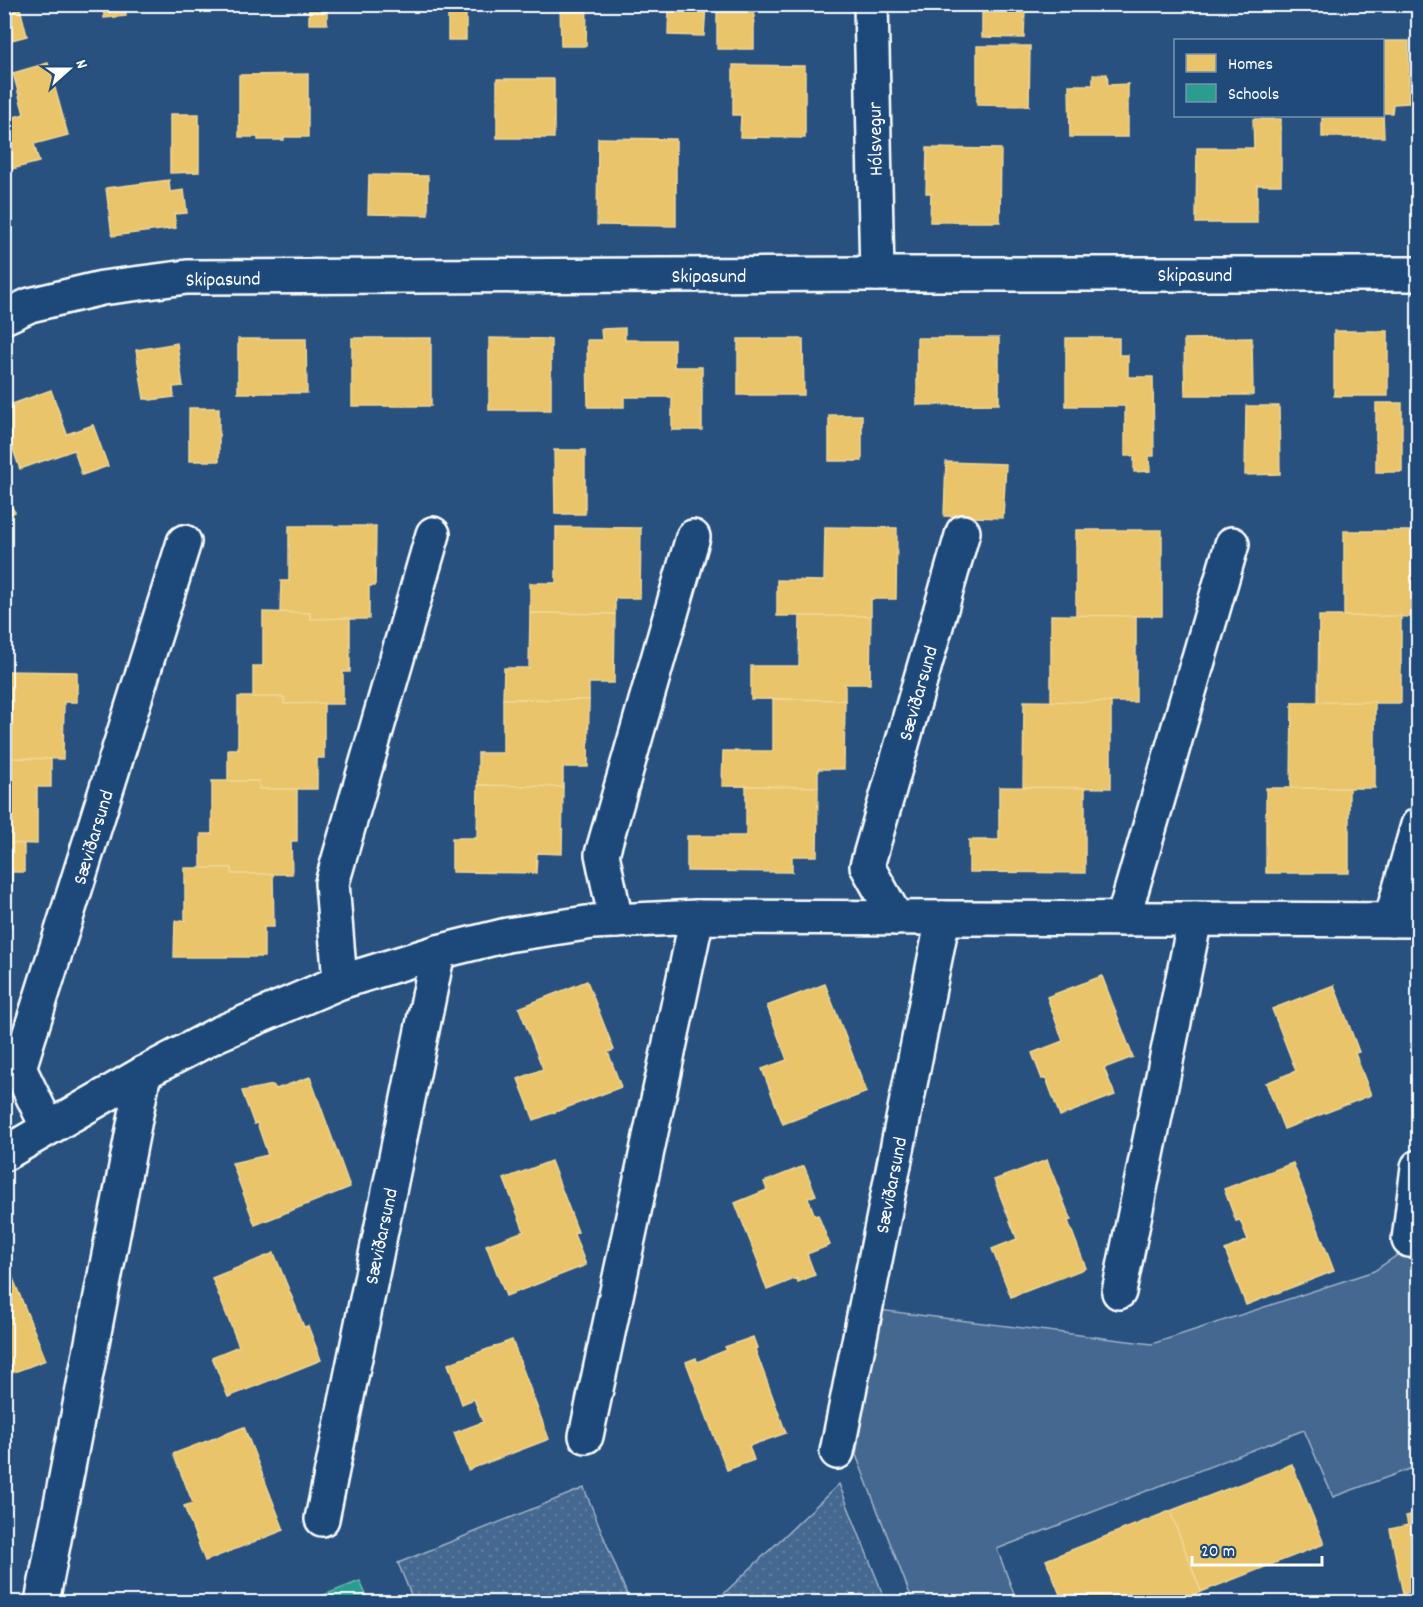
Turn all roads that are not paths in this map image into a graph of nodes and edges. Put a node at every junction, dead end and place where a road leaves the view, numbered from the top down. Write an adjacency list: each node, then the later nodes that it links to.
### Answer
1 (871, 4): 2 (street, Hólsvegur)
2 (877, 274): 3 (street, Skipasund); 4 (street, Skipasund)
3 (1419, 274)
4 (4, 317)
5 (963, 532): 12 (street, Sæviðarsund)
6 (433, 534): 19 (street)
7 (693, 537): 17 (street)
8 (184, 542): 21 (street, Sæviðarsund)
9 (1232, 544): 14 (street)
10 (1419, 825): 16 (street)
11 (697, 917): 12 (street); 17 (street); 26 (street)
12 (896, 918): 13 (street)
13 (943, 918): 14 (street); 27 (street, Sæviðarsund)
14 (1123, 919): 15 (street)
15 (1195, 919): 16 (street); 25 (street)
16 (1405, 920)
17 (616, 921): 18 (street)
18 (438, 952): 19 (street); 28 (street, Sæviðarsund)
19 (340, 982): 20 (street)
20 (144, 1073): 21 (street); 29 (street)
21 (48, 1128): 22 (street)
22 (4, 1154)
23 (1419, 1167): 24 (street)
24 (1409, 1240)
25 (1119, 1292)
26 (586, 1436)
27 (837, 1452)
28 (322, 1519)
29 (42, 1602)

